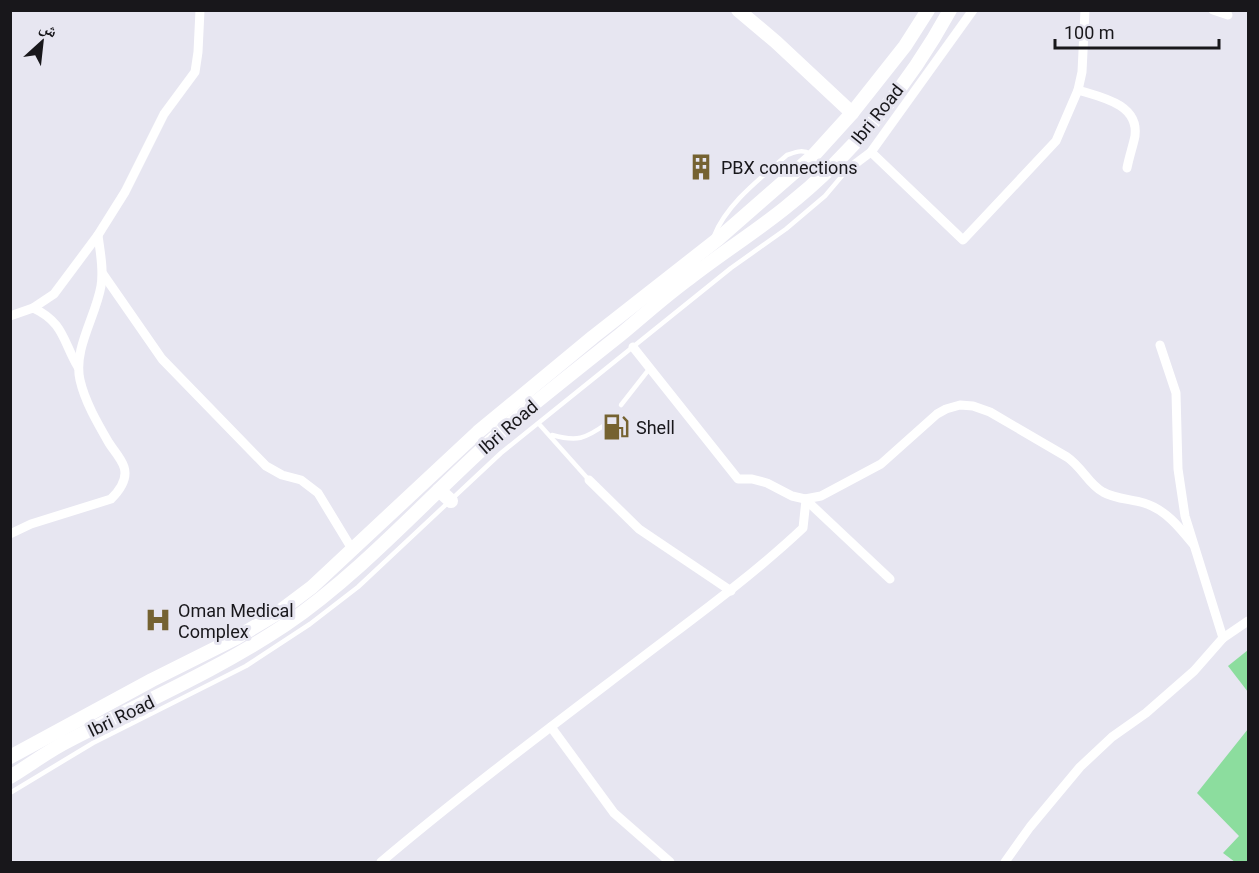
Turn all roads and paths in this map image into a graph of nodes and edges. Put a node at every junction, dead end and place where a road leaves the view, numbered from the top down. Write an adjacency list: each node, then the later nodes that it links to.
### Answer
1 (200, 10): 17 (street)
2 (738, 10): 11 (main road)
3 (928, 10): 9 (main road); 11 (main road, Ibri Road)
4 (950, 10): 9 (main road, Ibri Road)
5 (973, 10): 12 (street)
6 (1085, 10): 10 (street)
7 (1213, 10): 8 (street)
8 (1228, 15)
9 (909, 73): 16 (main road, Ibri Road)
10 (1078, 90): 12 (street); 14 (street)
11 (852, 113): 13 (main road, Ibri Road)
12 (872, 152): 15 (street)
13 (813, 156): 16 (main road); 35 (main road, Ibri Road)
14 (1127, 168)
15 (847, 170): 22 (lane)
16 (787, 206): 30 (main road, Ibri Road)
17 (98, 235): 18 (street); 19 (street)
18 (103, 274): 23 (street); 35 (street)
19 (33, 308): 20 (street); 23 (street)
20 (10, 316)
21 (1160, 345): 34 (street)
22 (633, 347): 24 (street); 26 (lane)
23 (78, 368): 33 (street)
24 (650, 368): 25 (lane); 31 (street)
25 (621, 405)
26 (539, 423): 28 (lane); 32 (lane)
27 (606, 424): 28 (lane)
28 (552, 435): 29 (lane)
29 (589, 480): 37 (street)
30 (439, 490): 32 (main road); 42 (main road, Ibri Road)
31 (805, 499): 34 (street); 36 (street); 37 (street)
32 (451, 501): 43 (lane)
33 (10, 534)
34 (1193, 544): 39 (street)
35 (352, 549): 41 (main road, Ibri Road)
36 (890, 579)
37 (730, 591): 40 (street)
38 (1248, 621): 39 (street)
39 (1224, 638): 46 (street)
40 (551, 727): 44 (street); 45 (street)
41 (10, 757)
42 (10, 777)
43 (10, 793)
44 (381, 862)
45 (670, 862)
46 (1005, 862)

